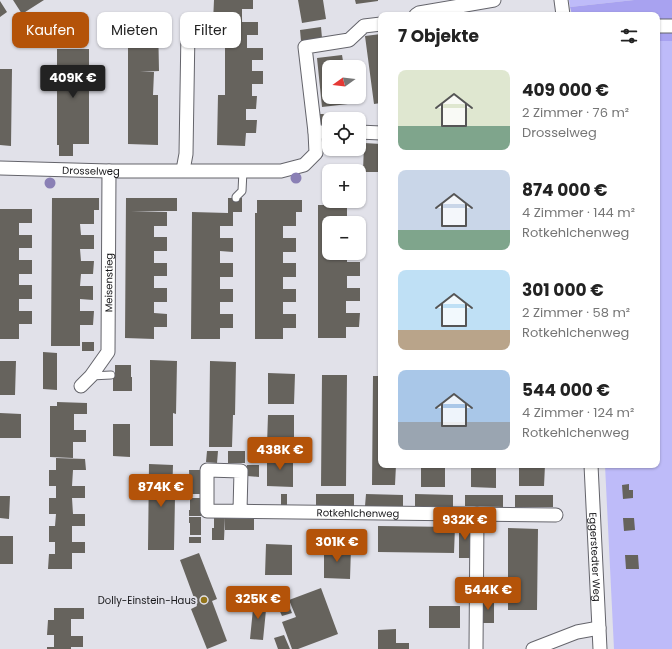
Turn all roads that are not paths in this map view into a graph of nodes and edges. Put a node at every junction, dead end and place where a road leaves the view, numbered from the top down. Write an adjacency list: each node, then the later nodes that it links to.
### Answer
1 (494, 0): 3 (street)
2 (561, 0): 5 (street)
3 (471, 10): 4 (street)
4 (436, 12)
5 (563, 12)
6 (378, 24): 10 (street, Drosselweg)
7 (660, 26): 8 (street)
8 (672, 26)
9 (188, 48): 15 (street)
10 (315, 132): 11 (street); 17 (street, Drosselweg)
11 (322, 132)
12 (366, 132): 13 (street)
13 (378, 133)
14 (0, 168): 16 (street, Drosselweg)
15 (182, 170): 16 (street, Drosselweg); 17 (street, Drosselweg)
16 (109, 171): 20 (street, Meisenstieg)
17 (243, 171): 18 (lane)
18 (236, 198)
19 (111, 375): 20 (lane)
20 (91, 376): 21 (street, Meisenstieg)
21 (81, 386)
22 (591, 468): 26 (street, Eggerstedter Weg)
23 (240, 511): 24 (street, Rotkehlchenweg)
24 (477, 514): 25 (street, Rotkehlchenweg); 27 (street)
25 (556, 515)
26 (599, 628): 28 (street); 29 (street, Eggerstedter Weg)
27 (476, 649)
28 (533, 649)
29 (600, 649)

